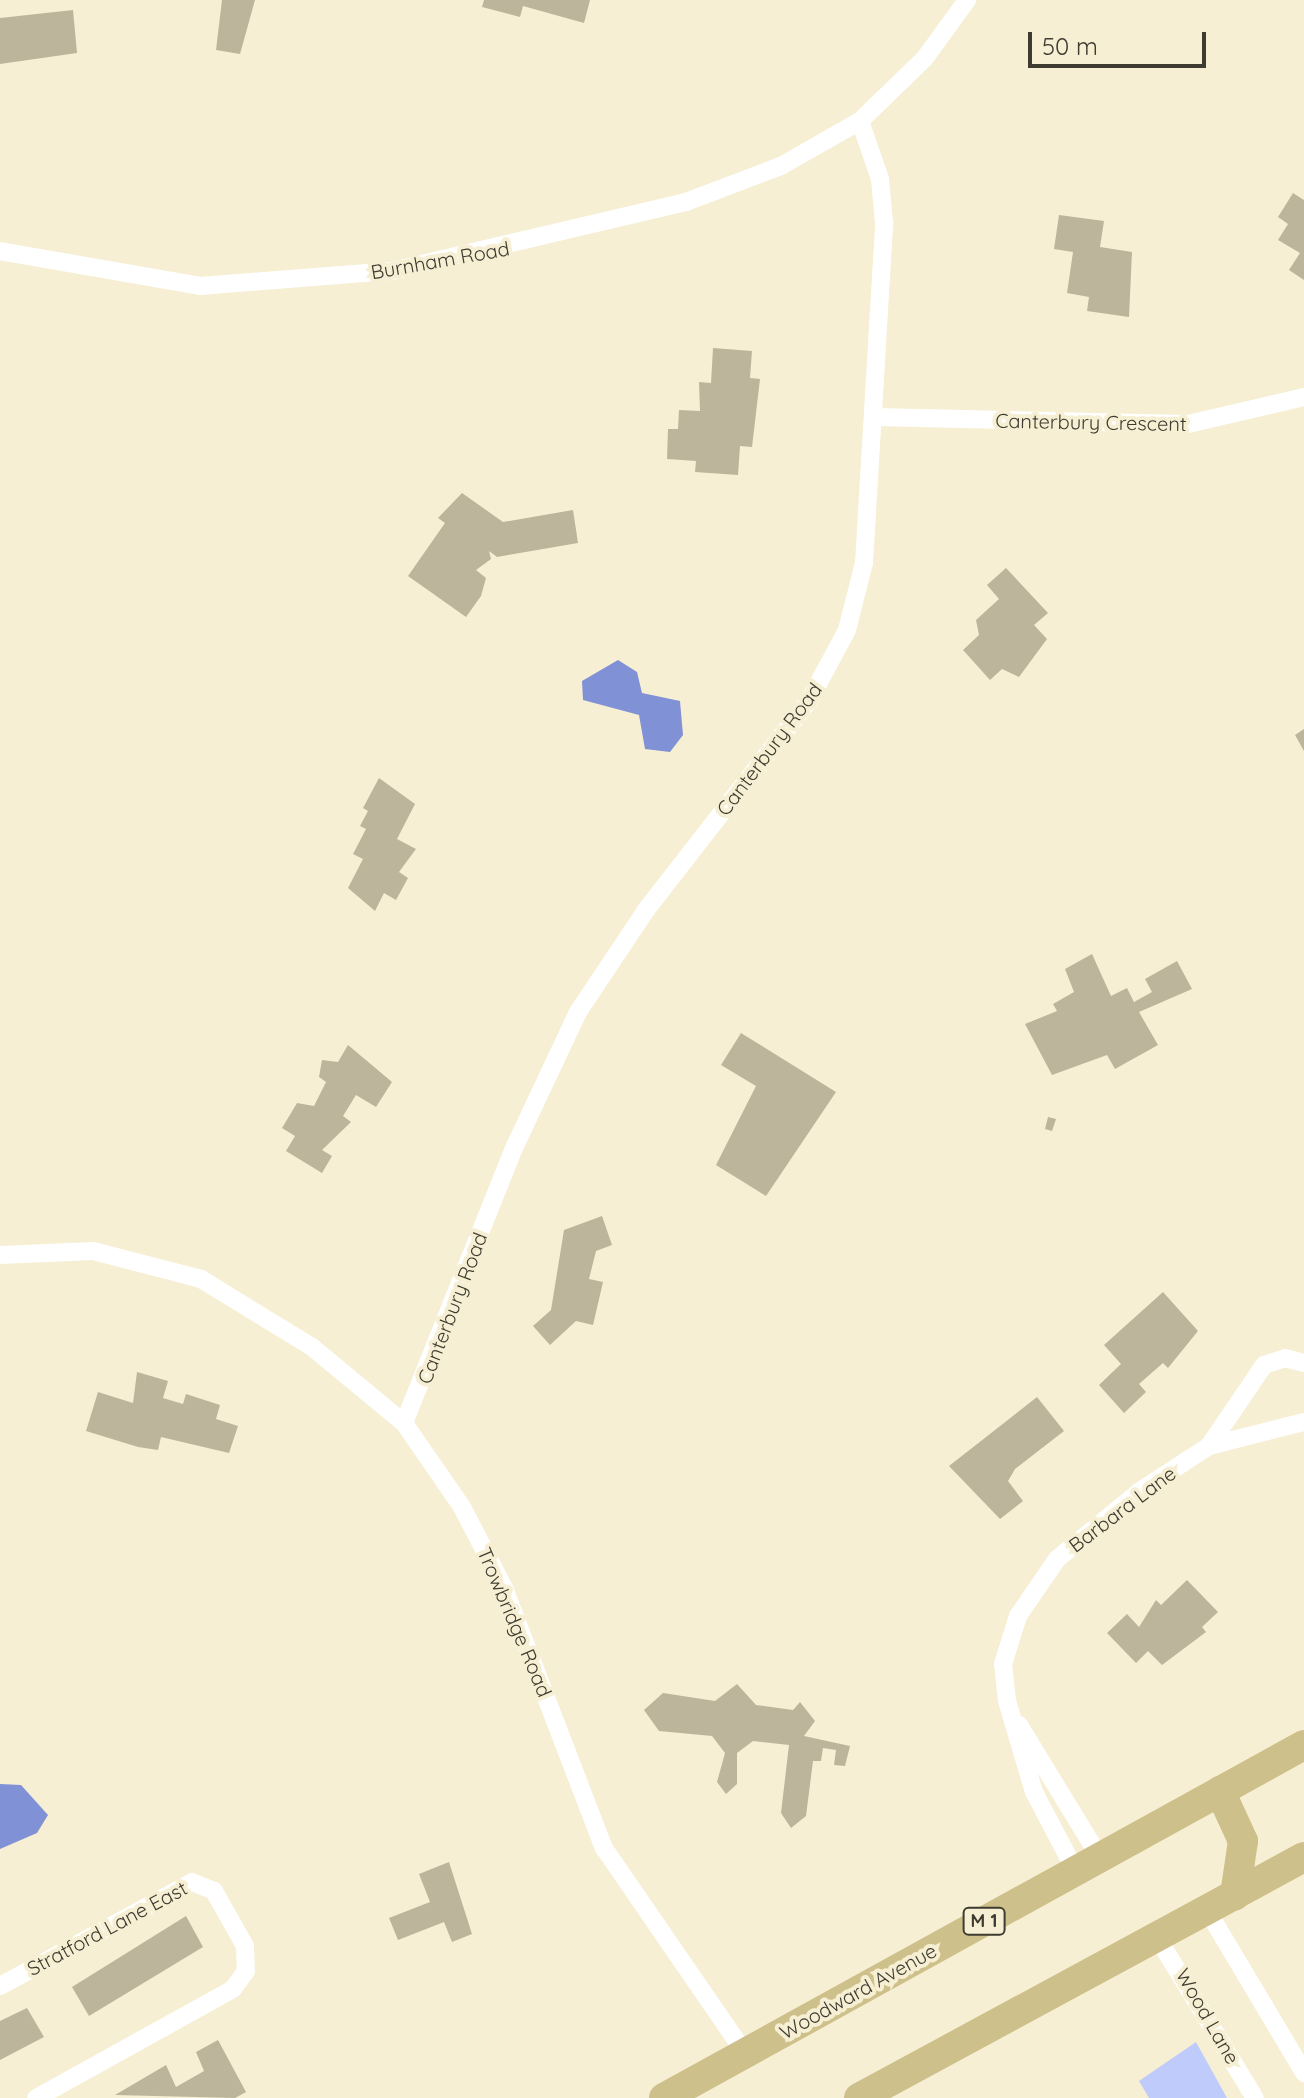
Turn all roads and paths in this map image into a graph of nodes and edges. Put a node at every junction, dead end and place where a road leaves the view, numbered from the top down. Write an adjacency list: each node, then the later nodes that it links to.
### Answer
1 (967, 0): 2 (street)
2 (860, 121): 3 (street, Burnham Road); 5 (street, Canterbury Road)
3 (0, 251)
4 (1304, 397): 5 (street, Canterbury Crescent)
5 (875, 417): 9 (street, Canterbury Road)
6 (0, 1255): 9 (street, Trowbridge Road)
7 (1304, 1363): 10 (street, Barbara Lane)
8 (1304, 1422): 10 (street, Barbara Lane)
9 (404, 1423): 20 (street, Trowbridge Road)
10 (1209, 1446): 11 (street, Barbara Lane)
11 (1011, 1713): 15 (street, Barbara Lane); 15 (street, Barbara Lane)
12 (1304, 1745): 13 (main road, Woodward Avenue / M 1)
13 (1220, 1791): 15 (main road, Woodward Avenue / M 1); 16 (main road)
14 (1304, 1857): 16 (main road)
15 (1087, 1863): 20 (main road, Woodward Avenue / M 1)
16 (1235, 1895): 17 (main road)
17 (1207, 1910): 18 (main road); 21 (street)
18 (1157, 1937): 24 (main road); 25 (street, Wood Lane)
19 (0, 1986): 22 (street, Stratford Lane East)
20 (745, 2053): 23 (main road, Woodward Avenue / M 1)
21 (1304, 2073)
22 (36, 2098)
23 (664, 2098)
24 (859, 2098)
25 (1255, 2098)

